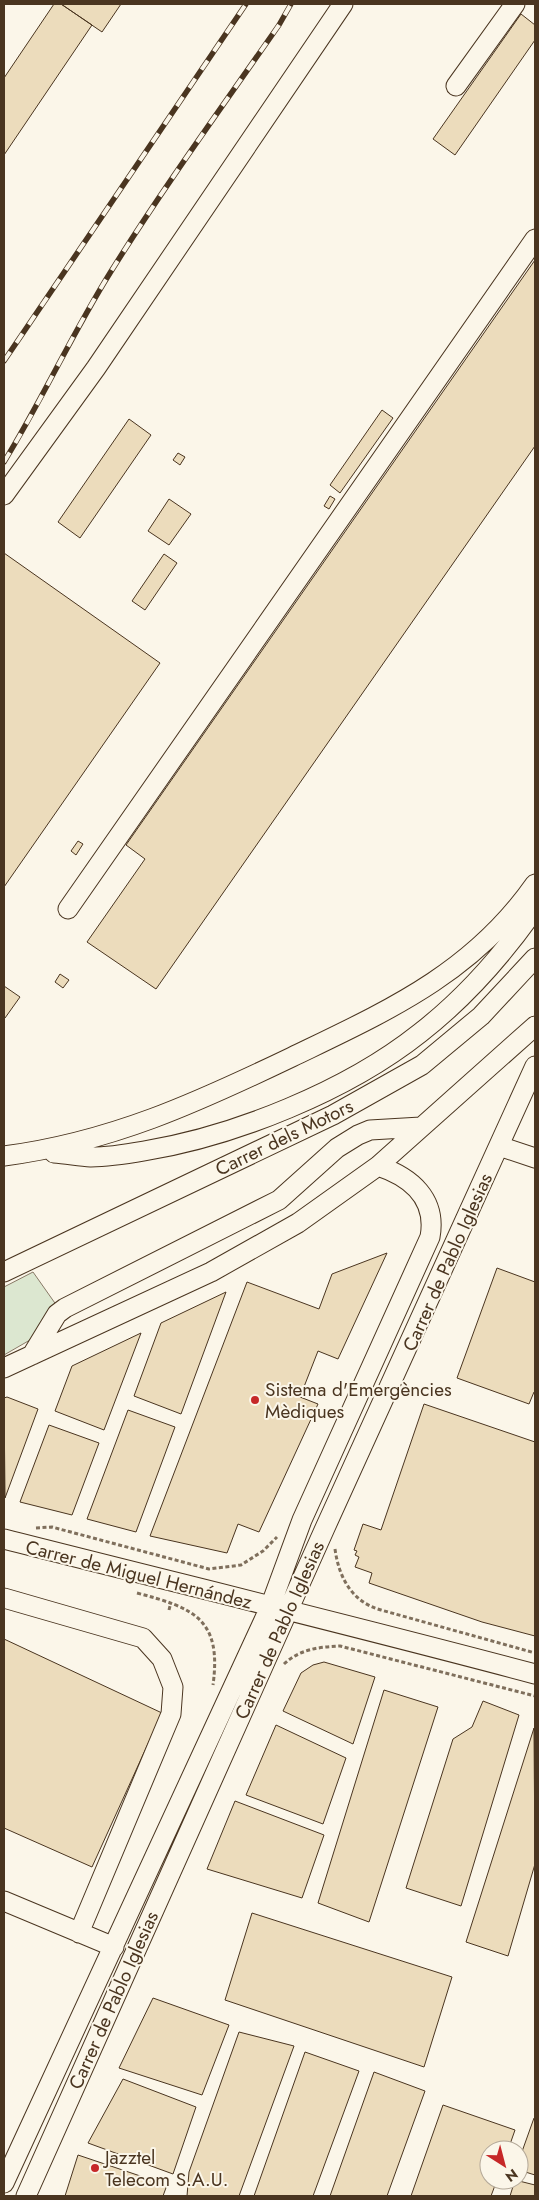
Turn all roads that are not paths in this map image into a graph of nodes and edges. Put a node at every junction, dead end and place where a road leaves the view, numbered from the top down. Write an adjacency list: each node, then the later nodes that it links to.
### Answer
1 (344, 4): 5 (street)
2 (515, 4): 3 (street)
3 (456, 86)
4 (535, 239): 7 (street)
5 (4, 495)
6 (535, 884): 14 (street)
7 (68, 909)
8 (535, 909): 14 (street)
9 (535, 958): 18 (street, Carrer dels Motors)
10 (535, 1026): 12 (street)
11 (535, 1066): 13 (street, Carrer de Pablo Iglesias)
12 (421, 1127): 17 (street); 19 (street, Carrer dels Motors)
13 (499, 1146): 16 (street); 24 (street, Carrer de Pablo Iglesias)
14 (41, 1151): 15 (street)
15 (4, 1156)
16 (535, 1158)
17 (378, 1166): 19 (street); 23 (street, Carrer de Pablo Iglesias)
18 (4, 1272)
19 (32, 1355): 20 (street)
20 (4, 1368)
21 (4, 1539): 23 (street, Carrer de Miguel Hernández)
22 (4, 1598): 27 (street)
23 (270, 1607): 24 (street, Carrer de Miguel Hernández); 28 (street, Carrer de Pablo Iglesias)
24 (289, 1611): 25 (street, Carrer de Miguel Hernández); 31 (street, Carrer de Pablo Iglesias)
25 (535, 1674)
26 (4, 1901): 27 (street)
27 (80, 1933): 28 (street)
28 (114, 1947): 29 (street, Carrer de Pablo Iglesias)
29 (8, 2161): 30 (street, Carrer de Pablo Iglesias)
30 (4, 2183)
31 (26, 2196)

